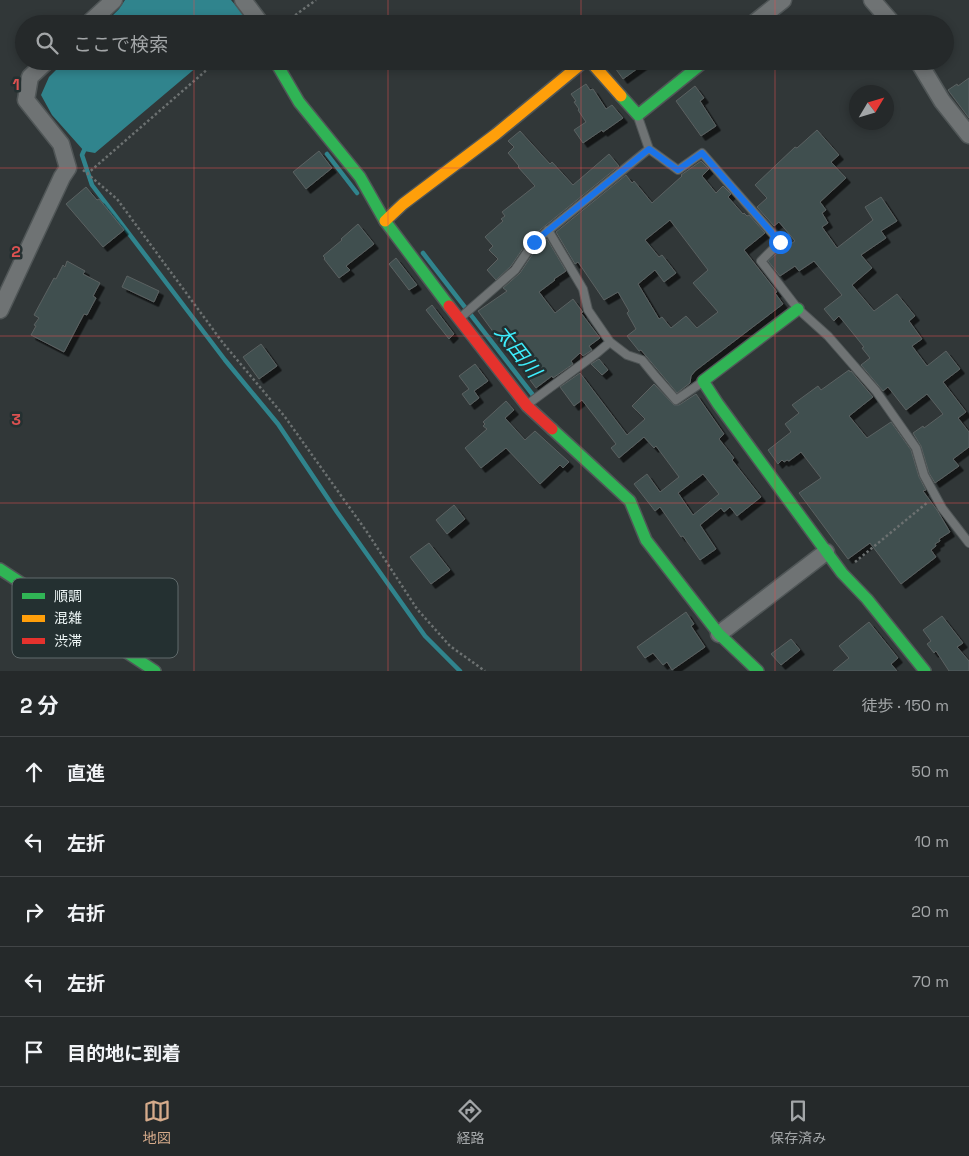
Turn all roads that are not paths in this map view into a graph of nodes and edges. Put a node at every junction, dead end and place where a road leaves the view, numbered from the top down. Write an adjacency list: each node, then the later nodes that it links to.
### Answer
1 (114, 0): 5 (street)
2 (243, 0): 6 (street)
3 (784, 0): 7 (street)
4 (872, 0): 8 (street)
5 (98, 15)
6 (254, 15)
7 (765, 15)
8 (885, 15)
9 (37, 70): 21 (street)
10 (280, 70): 18 (street)
11 (574, 70): 18 (street)
12 (598, 70): 15 (street)
13 (694, 70): 15 (street)
14 (923, 70): 16 (street)
15 (638, 115): 17 (lane)
16 (969, 135)
17 (649, 149): 19 (lane); 20 (lane)
18 (385, 221): 22 (street)
19 (548, 230): 22 (lane); 23 (lane)
20 (798, 309): 24 (street); 26 (lane)
21 (0, 310)
22 (459, 319): 25 (street)
23 (610, 342): 24 (lane); 25 (lane)
24 (704, 381): 27 (street)
25 (527, 406): 30 (street)
26 (969, 543)
27 (826, 552): 30 (street); 34 (street)
28 (0, 569): 29 (street)
29 (14, 578)
30 (719, 634): 33 (street)
31 (135, 658): 32 (street)
32 (155, 671)
33 (758, 671)
34 (925, 671)

